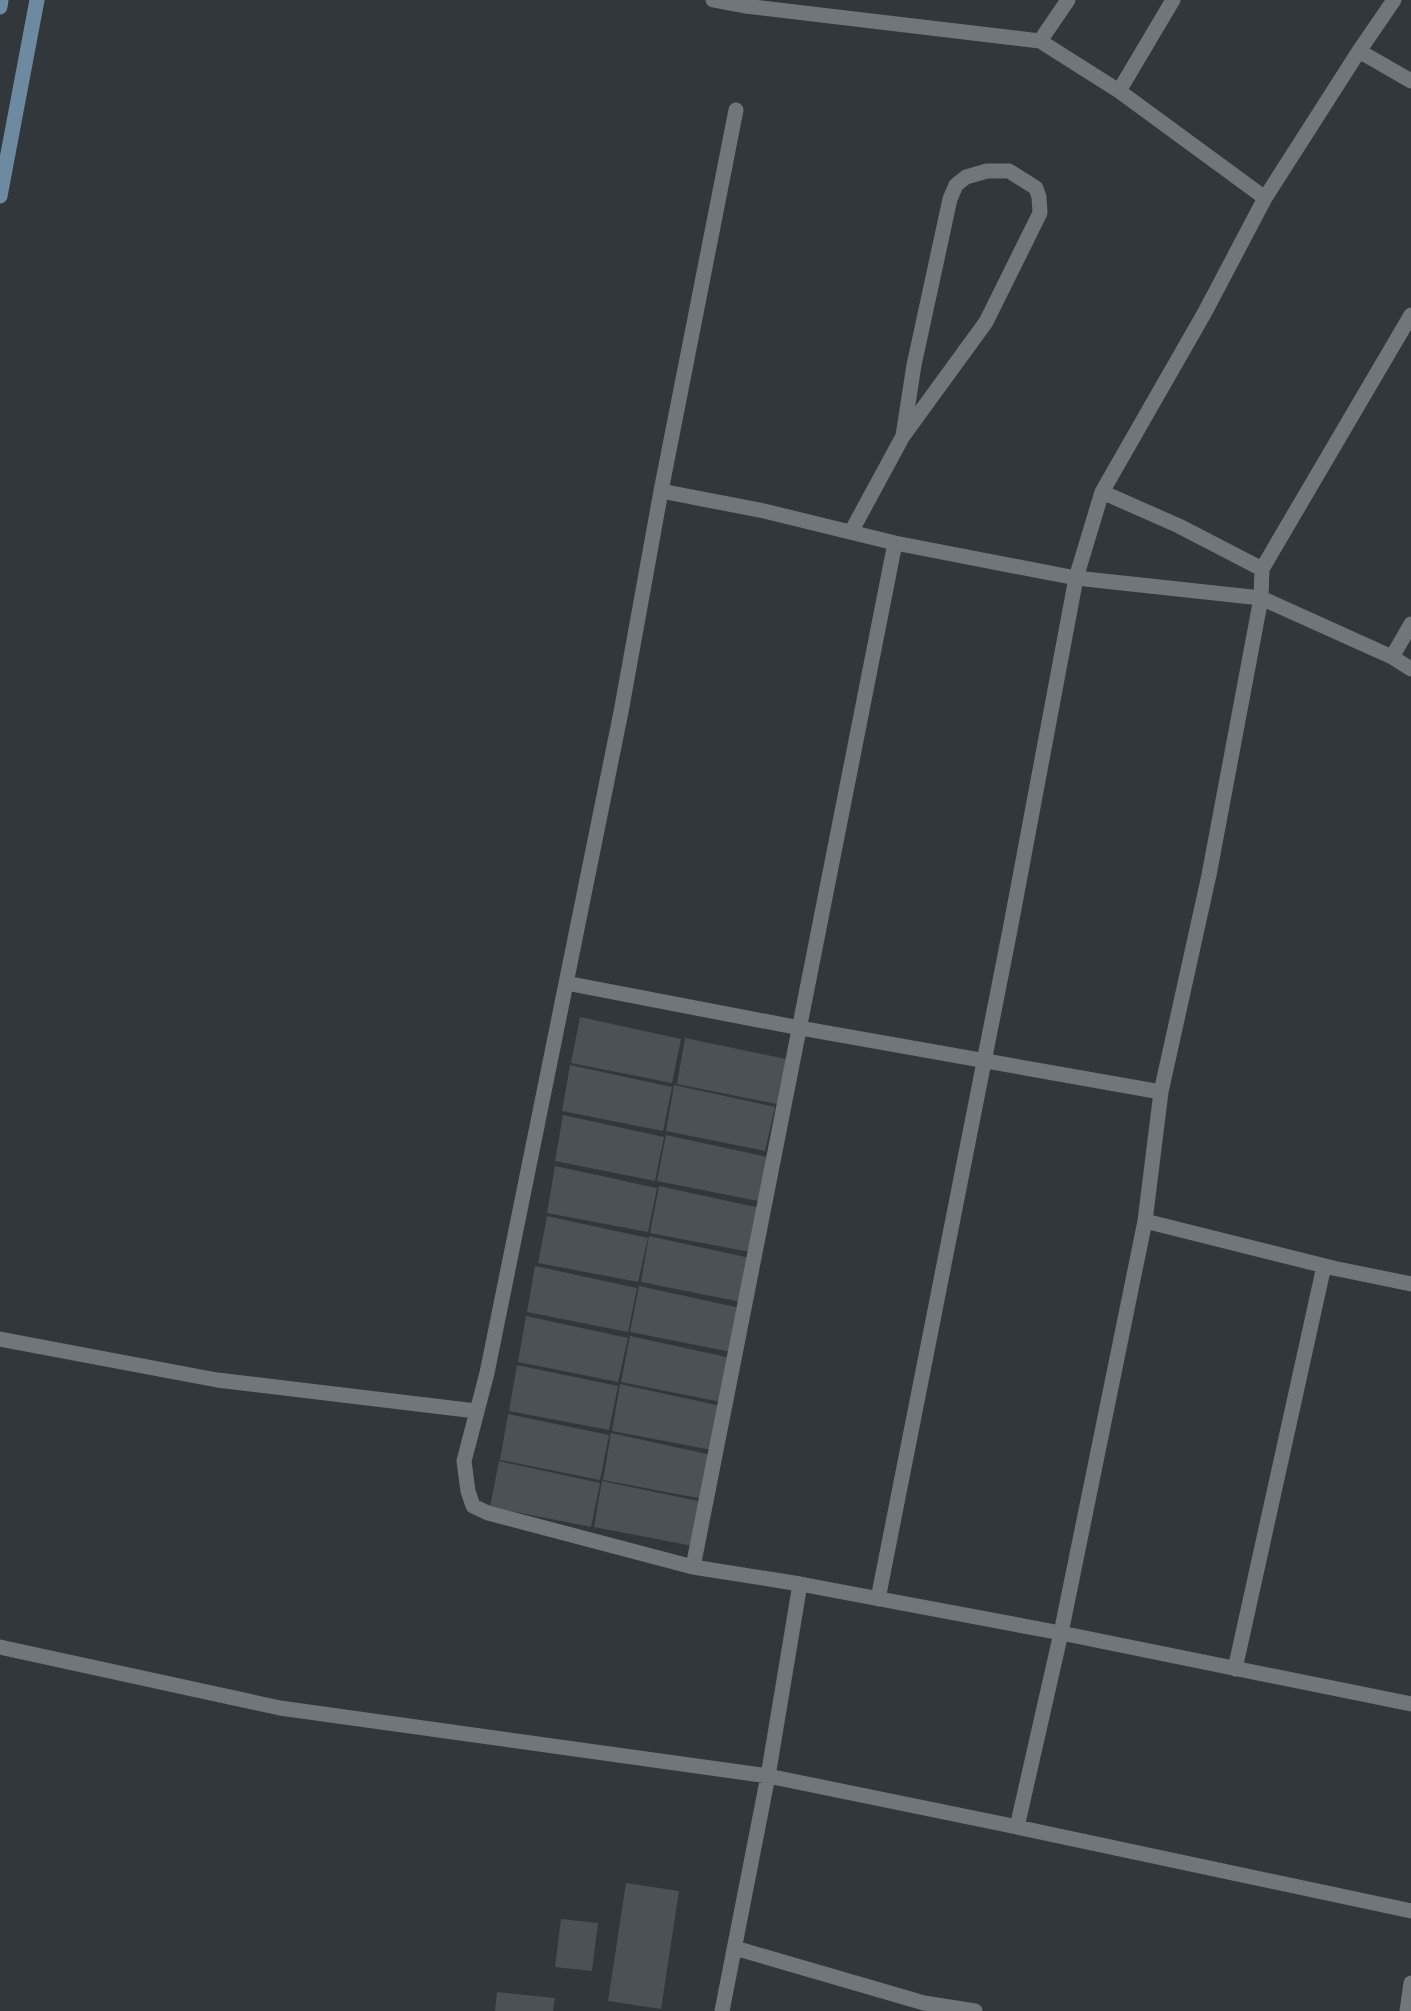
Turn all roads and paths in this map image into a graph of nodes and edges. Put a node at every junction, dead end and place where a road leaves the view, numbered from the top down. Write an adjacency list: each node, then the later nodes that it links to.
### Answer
1 (1, 0): 8 (street)
2 (37, 0): 14 (street)
3 (713, 0): 7 (street)
4 (1068, 0): 9 (street)
5 (1173, 0): 12 (street)
6 (1394, 0): 10 (street)
7 (802, 6): 9 (street)
8 (0, 7)
9 (1040, 41): 12 (street)
10 (1359, 51): 11 (street); 15 (street)
11 (1411, 81)
12 (1119, 91): 15 (street)
13 (736, 110): 18 (street)
14 (0, 196)
15 (1265, 198): 19 (street)
16 (1411, 315): 22 (street)
17 (903, 436): 17 (street); 20 (street)
18 (662, 491): 20 (street); 28 (street)
19 (1102, 492): 22 (street); 23 (street)
20 (851, 532): 21 (street)
21 (895, 543): 23 (street); 29 (street)
22 (1262, 569): 24 (street)
23 (1076, 578): 24 (street); 30 (street)
24 (1261, 598): 26 (street); 31 (street)
25 (1411, 624): 26 (street)
26 (1392, 657): 27 (street)
27 (1411, 669)
28 (566, 983): 29 (street); 36 (street)
29 (800, 1028): 30 (street); 37 (street)
30 (984, 1059): 31 (street); 39 (street)
31 (1161, 1092): 32 (street)
32 (1146, 1221): 33 (street); 40 (street)
33 (1324, 1266): 34 (street); 42 (street)
34 (1411, 1284)
35 (0, 1339): 36 (street)
36 (476, 1412): 37 (street)
37 (693, 1567): 38 (street)
38 (800, 1584): 39 (street); 44 (street)
39 (878, 1599): 40 (street)
40 (1061, 1633): 42 (street); 45 (street)
41 (0, 1647): 44 (street)
42 (1235, 1669): 43 (street)
43 (1411, 1704)
44 (768, 1776): 45 (street); 47 (street)
45 (1017, 1827): 46 (street)
46 (1411, 1911)
47 (735, 1948): 49 (street); 50 (street)
48 (1411, 1983): 52 (street)
49 (923, 2007): 51 (street)
50 (722, 2011)
51 (975, 2011)
52 (1407, 2011)

